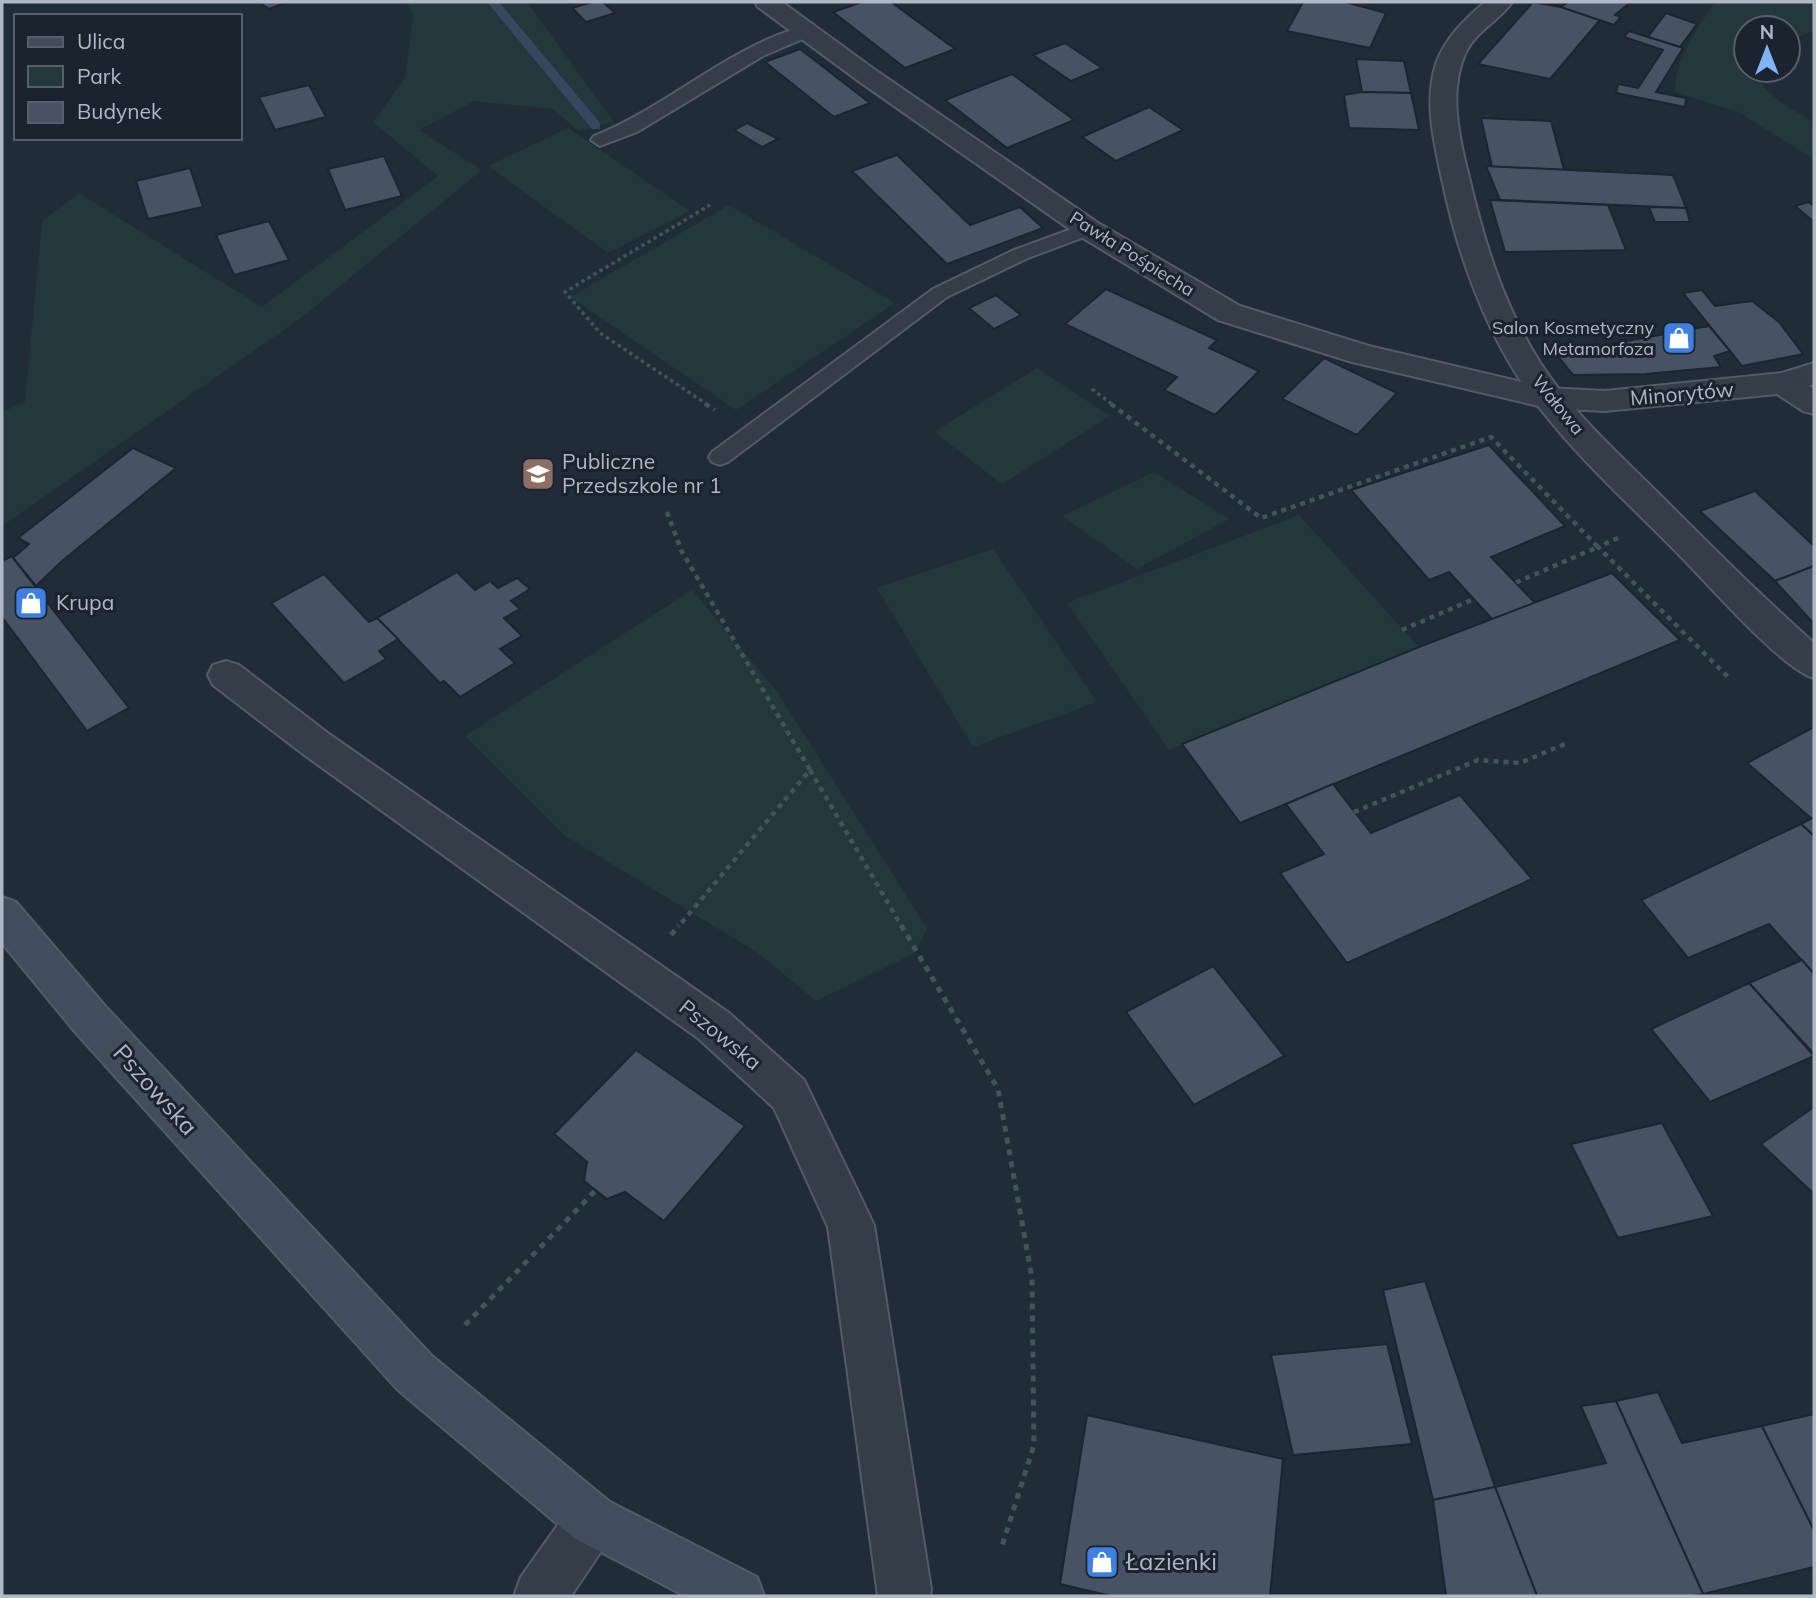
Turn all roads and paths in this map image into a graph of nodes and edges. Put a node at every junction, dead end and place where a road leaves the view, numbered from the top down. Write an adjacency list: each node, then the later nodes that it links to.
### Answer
1 (767, 2): 3 (street, Pawła Pośpiecha)
2 (1500, 2): 10 (street, Wałowa)
3 (806, 31): 4 (lane); 6 (street, Pawła Pośpiecha)
4 (600, 140)
5 (710, 205): 12 (path)
6 (1087, 229): 10 (street, Pawła Pośpiecha); 12 (lane)
7 (1814, 373): 8 (street, Minorytów)
8 (1783, 383): 10 (street, Minorytów); 11 (street)
9 (1092, 389): 15 (path)
10 (1547, 398): 19 (street, Wałowa)
11 (1814, 404)
12 (751, 434): 13 (lane)
13 (720, 457)
14 (667, 512): 23 (path)
15 (1598, 547): 16 (path); 21 (path)
16 (1515, 583)
17 (1474, 599): 18 (path)
18 (1402, 630)
19 (1814, 664)
20 (226, 675): 26 (street, Pszowska)
21 (1728, 677)
22 (1565, 744): 24 (path)
23 (810, 770): 26 (path); 30 (path)
24 (1354, 812)
25 (2, 914): 29 (main road, Pszowska)
26 (639, 973): 33 (street, Pszowska)
27 (596, 1190): 28 (path)
28 (465, 1325)
29 (592, 1520): 31 (street); 32 (main road, Pszowska)
30 (1002, 1546)
31 (540, 1596)
32 (738, 1596)
33 (904, 1596)

